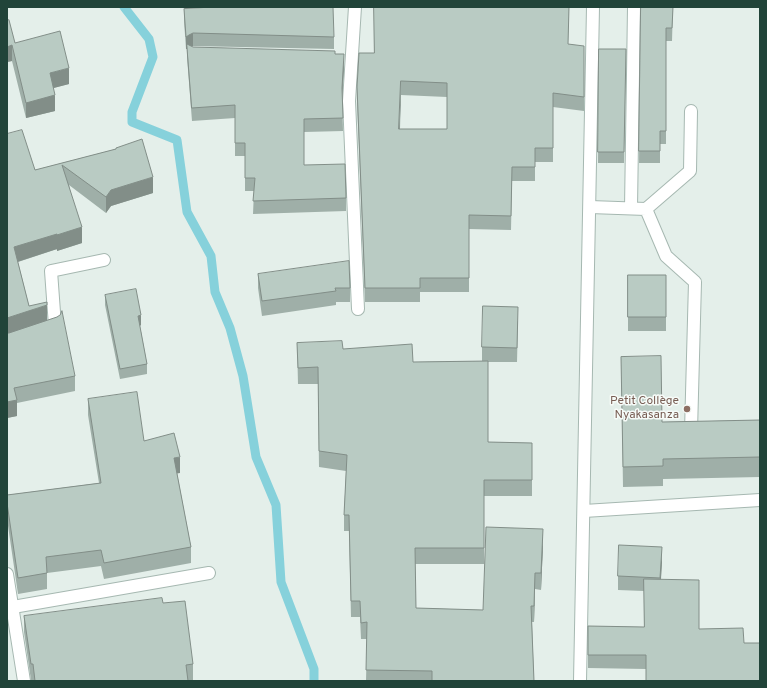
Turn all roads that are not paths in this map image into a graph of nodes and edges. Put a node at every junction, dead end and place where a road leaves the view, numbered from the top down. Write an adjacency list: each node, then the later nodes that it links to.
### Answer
1 (355, 7): 9 (street)
2 (593, 7): 5 (street)
3 (634, 7): 6 (street)
4 (691, 111): 7 (street)
5 (590, 207): 6 (street); 13 (street)
6 (631, 208): 7 (street)
7 (646, 209): 11 (street)
8 (104, 260): 10 (street)
9 (358, 309)
10 (34, 333)
11 (706, 431)
12 (760, 500): 13 (street)
13 (584, 512): 18 (street)
14 (209, 573): 16 (street)
15 (7, 574): 16 (street)
16 (13, 607): 17 (street)
17 (24, 681)
18 (580, 681)

